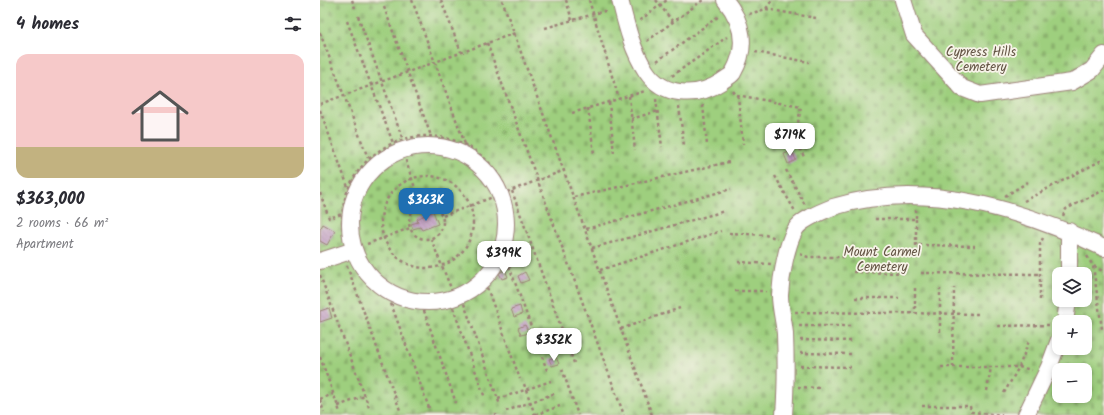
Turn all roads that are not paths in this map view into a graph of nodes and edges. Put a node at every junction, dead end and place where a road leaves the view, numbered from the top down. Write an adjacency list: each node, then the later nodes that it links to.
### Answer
1 (903, 0): 4 (lane)
2 (621, 3): 3 (lane)
3 (733, 13)
4 (1104, 55)
5 (1059, 228): 6 (lane); 9 (lane); 11 (lane)
6 (1104, 248)
7 (348, 254): 7 (lane); 8 (lane)
8 (320, 261)
9 (1068, 267)
10 (1053, 355): 12 (lane)
11 (784, 415)
12 (1026, 415)

